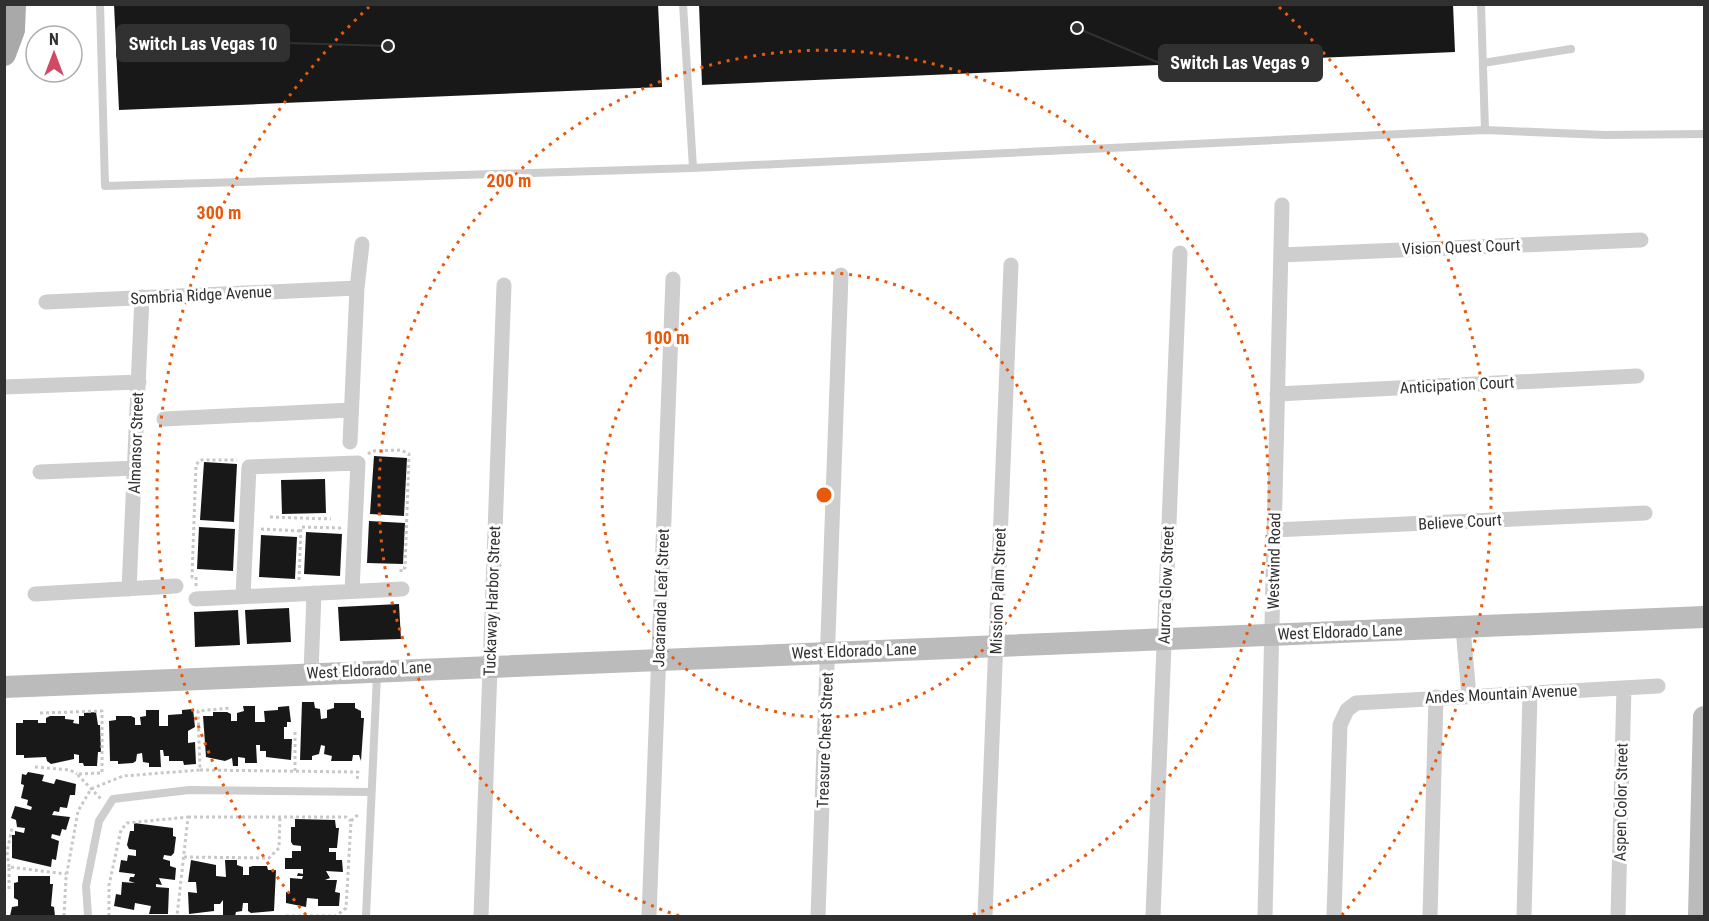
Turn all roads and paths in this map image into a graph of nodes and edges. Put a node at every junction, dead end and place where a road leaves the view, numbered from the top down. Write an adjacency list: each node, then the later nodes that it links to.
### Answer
1 (14, 4): 6 (main road)
2 (100, 4): 10 (lane)
3 (683, 4): 10 (lane)
4 (1481, 4): 7 (lane)
5 (1570, 49): 7 (lane)
6 (4, 54)
7 (1483, 63): 8 (lane)
8 (1485, 130): 9 (lane); 10 (lane)
9 (1704, 134)
10 (693, 168)
11 (1282, 205): 15 (street, Westwind Road)
12 (1641, 240): 15 (street, Vision Quest Court)
13 (362, 244): 20 (street)
14 (1180, 253): 53 (street, Aurora Glow Street)
15 (1281, 255): 26 (street, Westwind Road)
16 (1011, 265): 54 (street, Mission Palm Street)
17 (841, 275): 55 (street, Treasure Chest Street)
18 (673, 279): 56 (street, Jacaranda Leaf Street)
19 (504, 285): 57 (street, Tuckaway Harbor Street)
20 (357, 288): 21 (street, Sombria Ridge Avenue); 27 (street)
21 (142, 297): 22 (street, Sombria Ridge Avenue); 24 (street, Almansor Street)
22 (46, 302)
23 (1637, 376): 26 (street, Anticipation Court)
24 (139, 382): 25 (street); 32 (street, Almansor Street)
25 (4, 387)
26 (1277, 394): 39 (street, Westwind Road)
27 (351, 410): 28 (street); 29 (street)
28 (164, 419)
29 (350, 442)
30 (358, 463): 31 (street); 38 (street); 44 (path)
31 (249, 467): 37 (street); 49 (path)
32 (136, 468): 33 (street); 43 (street, Almansor Street)
33 (40, 472)
34 (1645, 513): 39 (street, Believe Court)
35 (270, 517): 36 (path)
36 (331, 519)
37 (246, 529): 40 (path); 48 (street)
38 (355, 529): 40 (path); 45 (street)
39 (1274, 530): 52 (street, Westwind Road)
40 (301, 531): 41 (path)
41 (299, 582)
42 (176, 586): 43 (street)
43 (129, 589): 47 (street)
44 (402, 589): 45 (street)
45 (352, 591): 46 (street)
46 (314, 593): 48 (street); 59 (street)
47 (35, 594)
48 (243, 596): 49 (street)
49 (196, 598)
50 (1704, 617): 51 (street, West Eldorado Lane)
51 (1464, 628): 52 (street, West Eldorado Lane); 64 (street)
52 (1272, 635): 53 (street, West Eldorado Lane); 98 (street, Westwind Road)
53 (1164, 639): 54 (street, West Eldorado Lane); 97 (street, Aurora Glow Street)
54 (996, 645): 55 (street, West Eldorado Lane); 96 (street, Mission Palm Street)
55 (828, 652): 56 (street, West Eldorado Lane); 95 (street, Treasure Chest Street)
56 (659, 658): 57 (street, West Eldorado Lane); 94 (street, Jacaranda Leaf Street)
57 (489, 665): 58 (street, West Eldorado Lane); 93 (street, Tuckaway Harbor Street)
58 (377, 670): 59 (street, West Eldorado Lane); 76 (lane)
59 (311, 673): 61 (street, West Eldorado Lane)
60 (1658, 686): 62 (street, Andes Mountain Avenue)
61 (4, 687)
62 (1624, 688): 63 (street, Andes Mountain Avenue); 102 (street, Aspen Color Street)
63 (1530, 694): 64 (street, Andes Mountain Avenue); 101 (street)
64 (1469, 696): 65 (street, Andes Mountain Avenue)
65 (1436, 697): 99 (street, Andes Mountain Avenue); 100 (street)
66 (230, 708): 71 (path)
67 (40, 713): 73 (path)
68 (1704, 717): 82 (street)
69 (295, 732): 72 (path)
70 (36, 767): 73 (path)
71 (200, 770): 72 (path); 74 (path)
72 (295, 771): 75 (path)
73 (77, 774): 74 (path)
74 (92, 789): 77 (path); 85 (path)
75 (361, 792): 76 (lane); 77 (lane); 80 (path)
76 (371, 792): 92 (lane)
77 (108, 806): 88 (lane)
78 (280, 816): 79 (path); 80 (path); 83 (path)
79 (188, 817): 83 (path); 89 (path)
80 (351, 821): 91 (path)
81 (12, 828): 84 (path)
82 (1703, 851): 103 (street)
83 (184, 856): 90 (path)
84 (9, 867): 85 (path); 86 (path)
85 (66, 874): 87 (path)
86 (9, 889)
87 (64, 916)
88 (88, 916)
89 (109, 916)
90 (177, 916)
91 (286, 916)
92 (366, 916)
93 (481, 916)
94 (649, 916)
95 (818, 916)
96 (985, 916)
97 (1153, 916)
98 (1265, 916)
99 (1334, 916)
100 (1430, 916)
101 (1524, 916)
102 (1618, 916)
103 (1699, 916)

